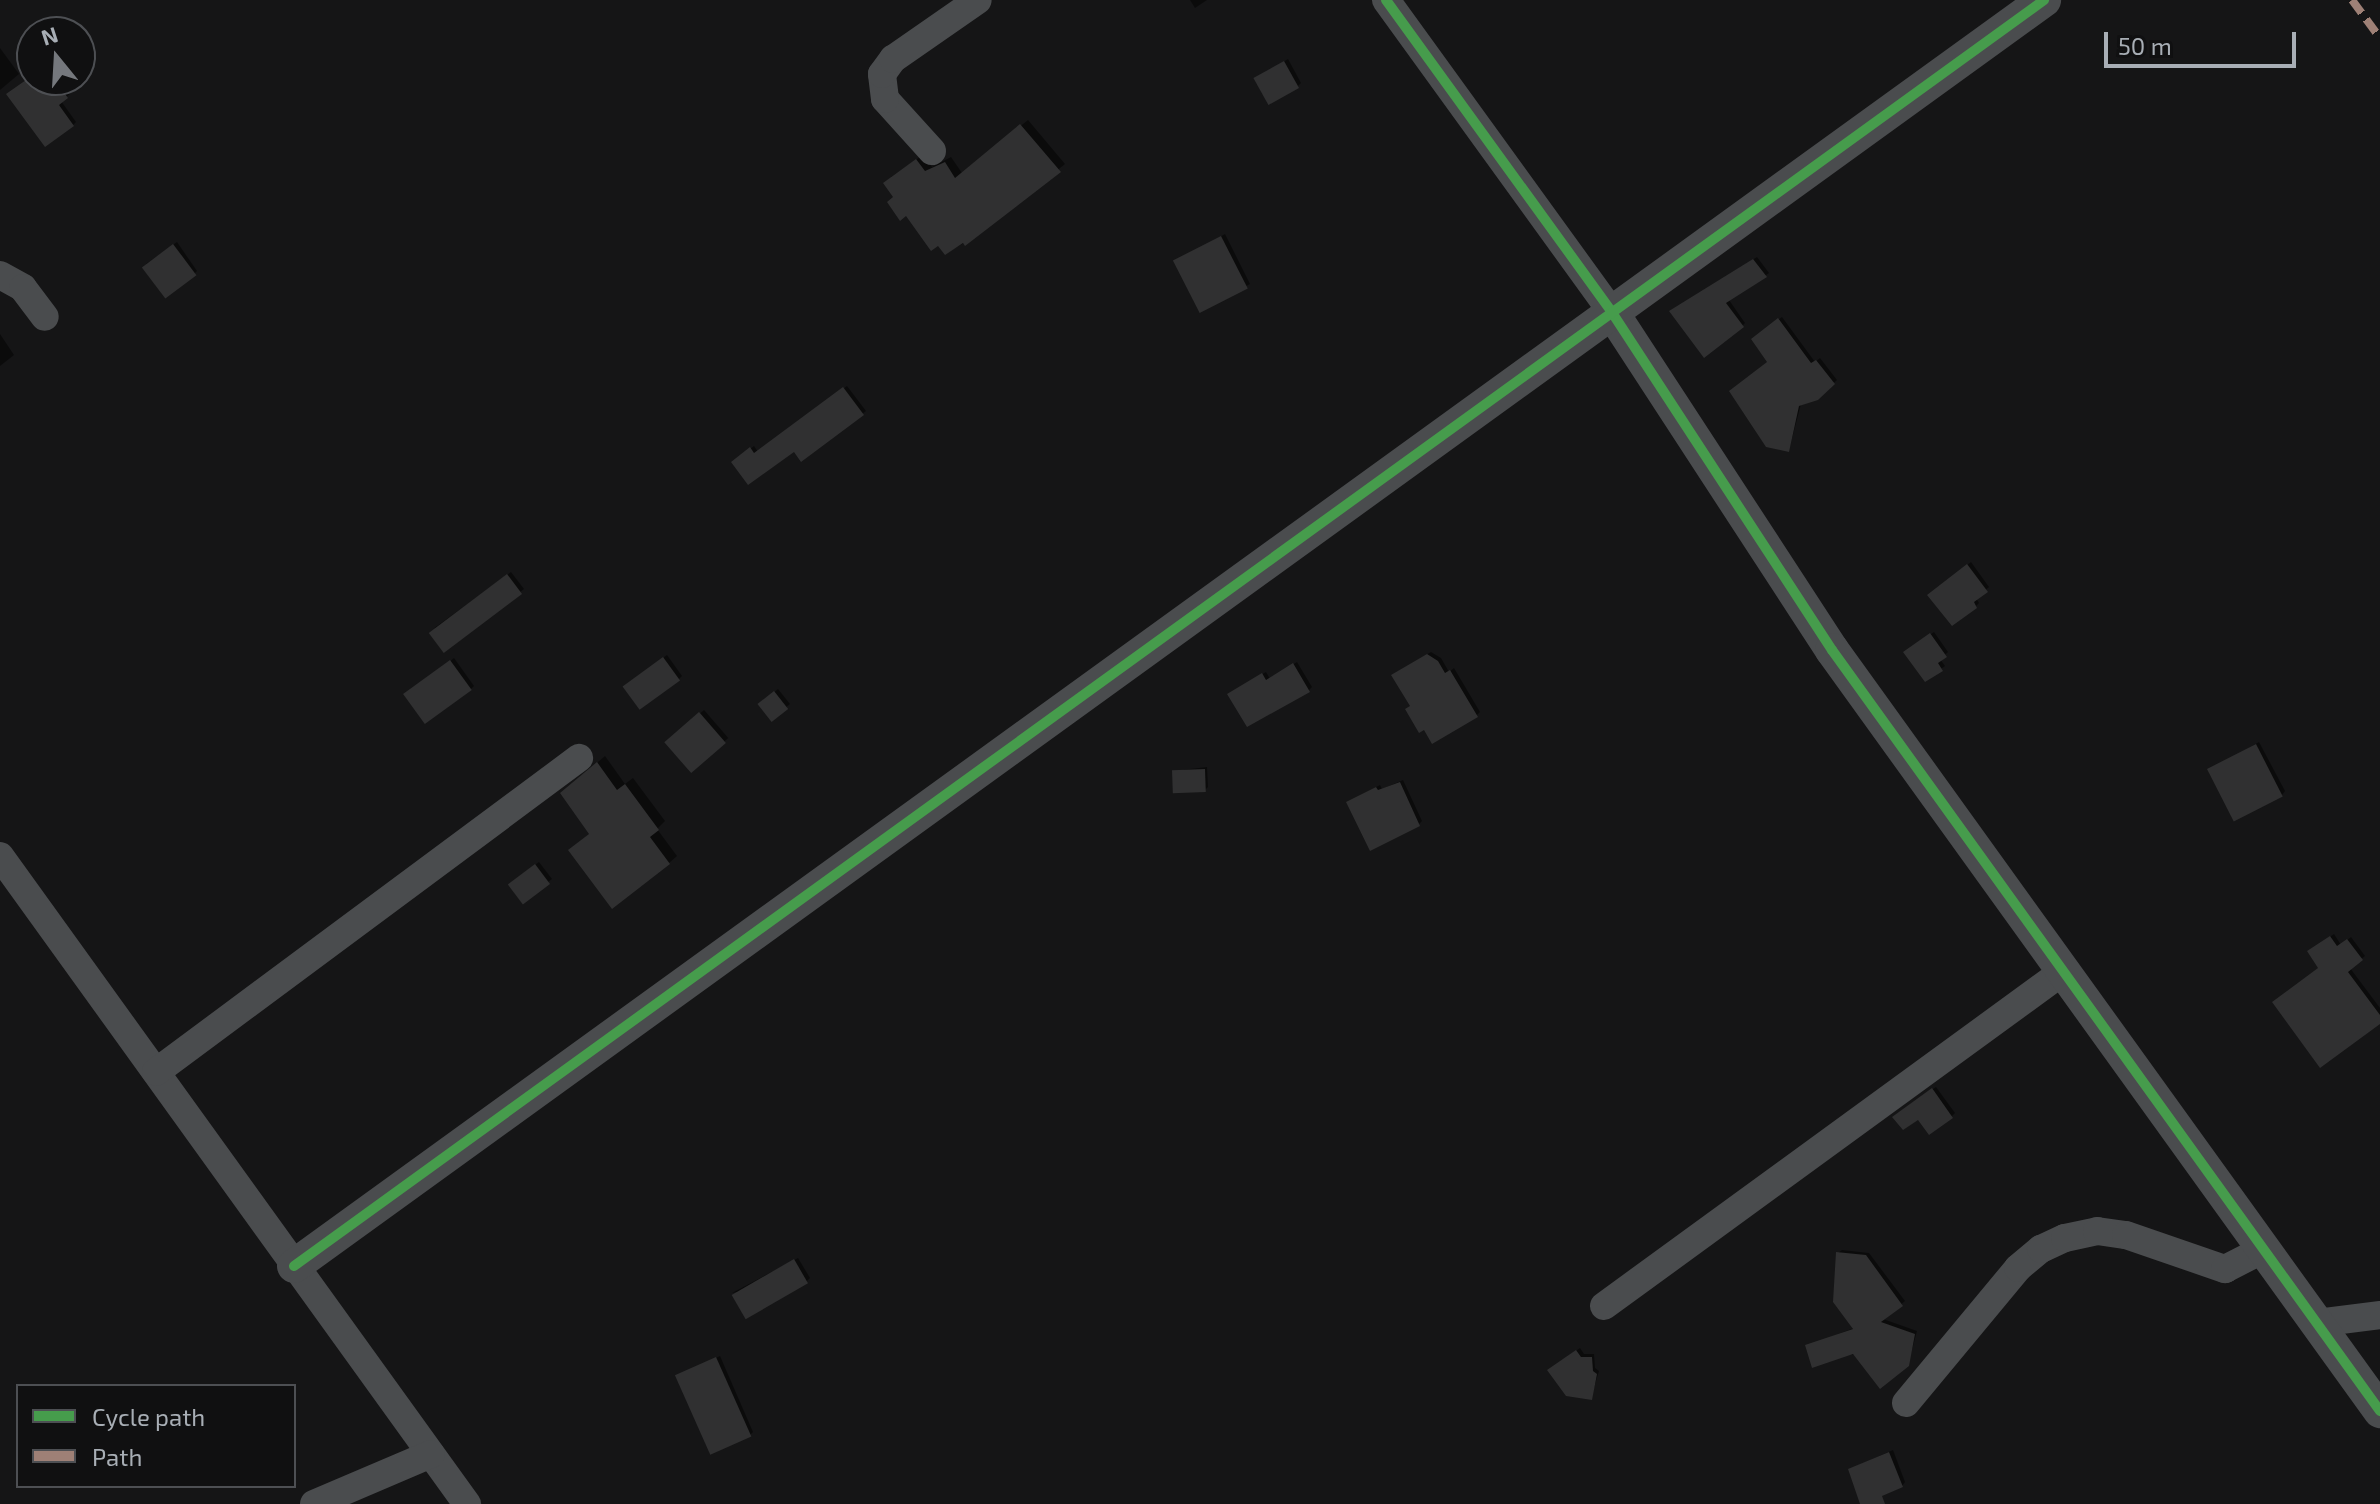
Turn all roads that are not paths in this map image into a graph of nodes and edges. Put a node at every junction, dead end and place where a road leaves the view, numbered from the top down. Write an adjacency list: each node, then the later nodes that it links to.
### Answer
1 (978, 0): 4 (street)
2 (1386, 0): 6 (street)
3 (2044, 0): 6 (street)
4 (932, 151)
5 (0, 275): 7 (street)
6 (1613, 314): 10 (street); 13 (street)
7 (45, 317)
8 (579, 758): 11 (street)
9 (0, 856): 11 (street)
10 (2061, 973): 12 (street); 14 (street)
11 (156, 1072): 13 (street)
12 (2264, 1249): 16 (street); 17 (street)
13 (294, 1266): 19 (street)
14 (1604, 1306)
15 (2380, 1315): 16 (street)
16 (2317, 1323): 18 (street)
17 (1906, 1403)
18 (2380, 1411)
19 (431, 1454): 20 (street); 21 (street)
20 (314, 1504)
21 (467, 1504)

